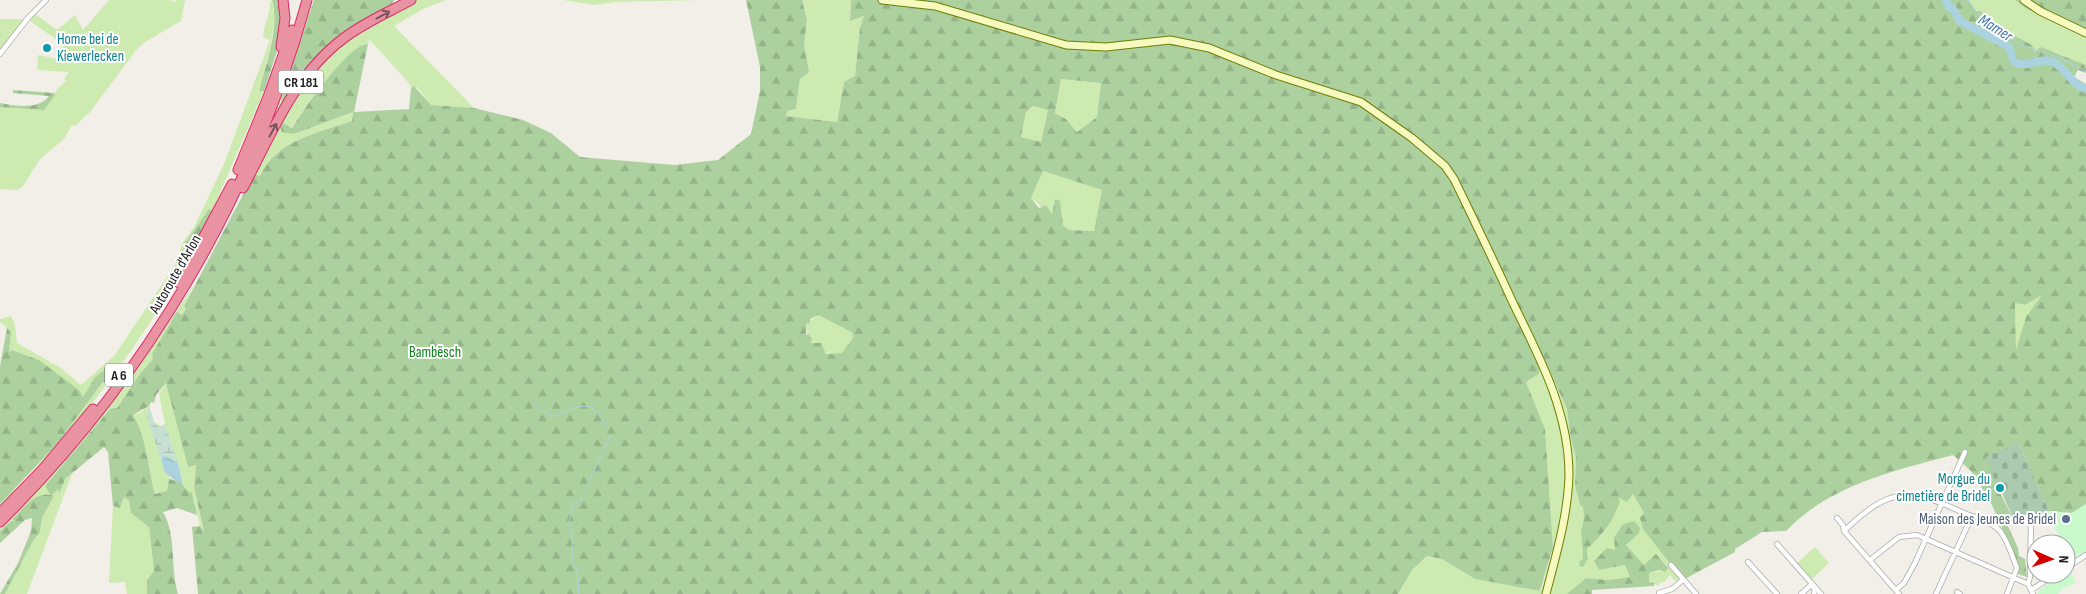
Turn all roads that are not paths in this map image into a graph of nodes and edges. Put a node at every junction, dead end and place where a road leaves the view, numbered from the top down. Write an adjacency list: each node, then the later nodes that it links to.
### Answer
1 (46, 0): 9 (street)
2 (283, 0): 10 (highway, A 6)
3 (301, 0): 10 (highway, Autoroute d'Arlon / A 6)
4 (307, 0): 11 (highway, Autoroute d'Arlon / A 6)
5 (411, 0): 11 (highway, CR 181, one-way to 5)
6 (882, 0): 36 (main road)
7 (2024, 0): 8 (main road)
8 (2086, 33)
9 (0, 54)
10 (268, 97): 14 (highway, Autoroute d'Arlon / A 6)
11 (222, 220): 18 (highway, Autoroute d'Arlon / A 6)
12 (1965, 452): 13 (street)
13 (1942, 503): 15 (street); 19 (street); 21 (street)
14 (0, 513)
15 (1972, 516): 23 (street); 27 (street)
16 (1837, 518): 19 (street)
17 (2030, 521): 20 (street)
18 (0, 522)
19 (1844, 531): 24 (street)
20 (2030, 534)
21 (1926, 539): 23 (street); 24 (street); 33 (street)
22 (1777, 544): 32 (street)
23 (1955, 553): 27 (street); 42 (street)
24 (1870, 560): 33 (street)
25 (1748, 562): 38 (street)
26 (1671, 565): 28 (street)
27 (2014, 579): 29 (street); 43 (street)
28 (1683, 580): 35 (street); 37 (street)
29 (2026, 583)
30 (2028, 584): 34 (street)
31 (2043, 584): 34 (street)
32 (1815, 587): 39 (street); 40 (street); 41 (street)
33 (1898, 592)
34 (2032, 592)
35 (1659, 593)
36 (1546, 594)
37 (1696, 594)
38 (1777, 594)
39 (1801, 594)
40 (1814, 594)
41 (1820, 594)
42 (1936, 594)
43 (2007, 594)

